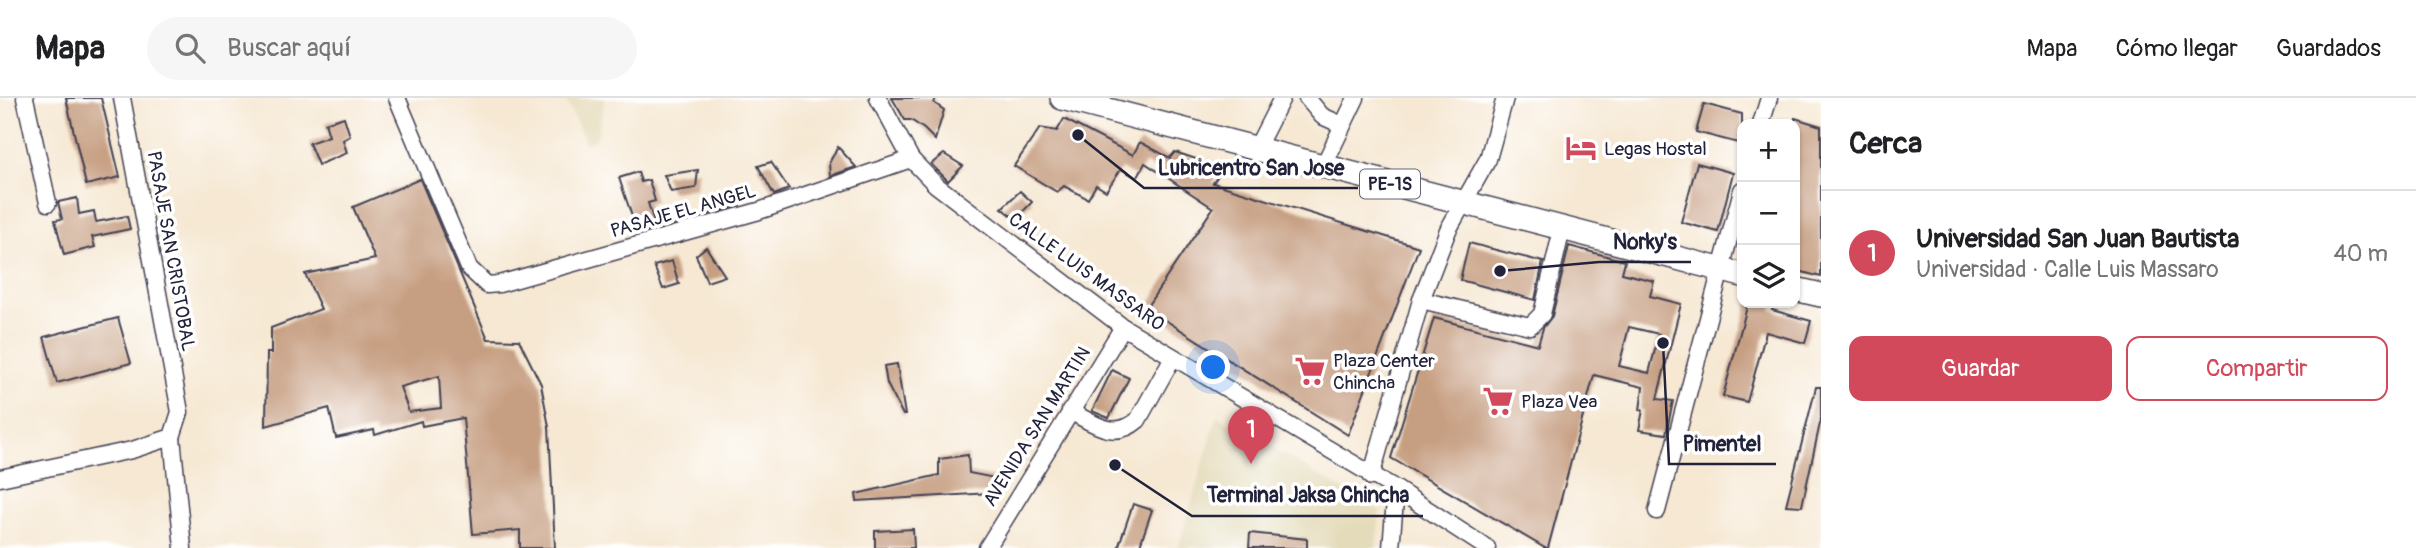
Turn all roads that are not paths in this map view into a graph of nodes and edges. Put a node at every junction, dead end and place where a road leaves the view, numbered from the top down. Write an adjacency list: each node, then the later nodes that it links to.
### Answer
1 (25, 98): 16 (street)
2 (122, 98): 28 (street, PASAJE SAN CRISTOBAL)
3 (397, 98): 14 (street, PASAJE EL ANGEL)
4 (878, 98): 14 (street, CALLE LUIS MASSARO)
5 (1062, 98): 13 (highway, PE-1S)
6 (1282, 98): 13 (street)
7 (1307, 98): 12 (street)
8 (1356, 98): 12 (street)
9 (1505, 98): 17 (street)
10 (1769, 98): 11 (street)
11 (1763, 119)
12 (1342, 125): 15 (street)
13 (1256, 149): 15 (highway, PE-1S)
14 (911, 159): 25 (street, CALLE LUIS MASSARO)
15 (1323, 167): 17 (highway, PE-1S)
16 (48, 203)
17 (1462, 203): 19 (highway, PE-1S); 24 (street)
18 (1737, 207): 20 (street)
19 (1562, 229): 20 (highway, PE-1S); 24 (street)
20 (1719, 269): 21 (highway, PE-1S); 32 (street)
21 (1737, 274)
22 (1800, 290): 23 (highway)
23 (1821, 295)
24 (1421, 300): 30 (street)
25 (1123, 327): 26 (street, CALLE LUIS MASSARO); 27 (street, AVENIDA SAN MARTIN)
26 (1173, 357): 27 (street); 30 (street, CALLE LUIS MASSARO)
27 (1070, 411): 34 (street, AVENIDA SAN MARTIN)
28 (172, 437): 29 (street); 33 (street)
29 (3, 476)
30 (1371, 477): 31 (street, CALLE LUIS MASSARO)
31 (1396, 489): 35 (street); 36 (street, CALLE LUIS MASSARO)
32 (1657, 511)
33 (183, 548)
34 (986, 548)
35 (1392, 548)
36 (1487, 548)

